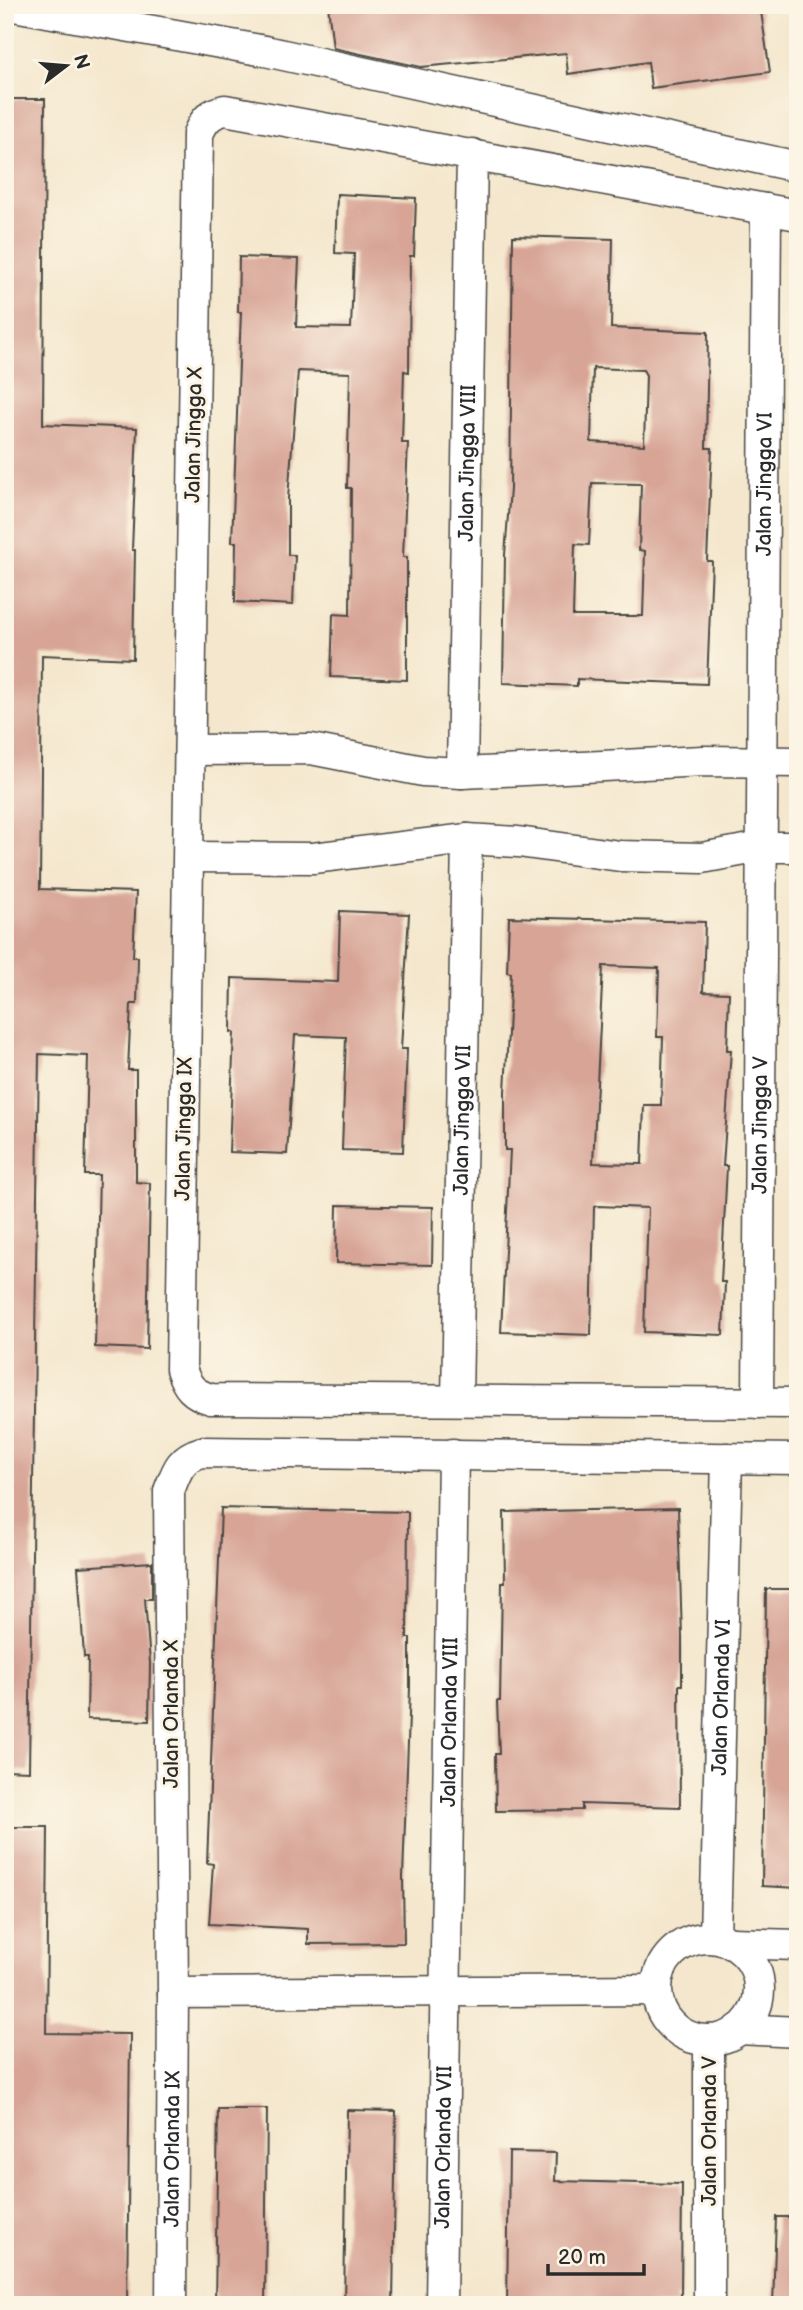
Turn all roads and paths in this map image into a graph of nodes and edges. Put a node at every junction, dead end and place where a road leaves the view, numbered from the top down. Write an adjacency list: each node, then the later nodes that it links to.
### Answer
1 (8, 5): 3 (street)
2 (472, 154): 4 (street); 6 (street, Jalan Jingga X); 9 (street, Jalan Jingga VIII)
3 (798, 167)
4 (766, 209): 5 (street); 7 (street, Jalan Jingga VI)
5 (798, 215)
6 (190, 750): 9 (street); 13 (street, Jalan Jingga X)
7 (762, 760): 8 (street); 9 (street); 11 (street, Jalan Jingga VI)
8 (798, 762)
9 (462, 773)
10 (467, 839): 11 (street); 13 (street); 14 (street, Jalan Jingga VII)
11 (761, 847): 12 (street); 15 (street, Jalan Jingga V)
12 (798, 847)
13 (189, 857): 14 (street, Jalan Jingga IX)
14 (457, 1400): 15 (street)
15 (758, 1403): 16 (street)
16 (798, 1403)
17 (453, 1454): 18 (street); 23 (street, Jalan Orlanda VIII); 24 (street, Jalan Orlanda X)
18 (727, 1458): 19 (street); 20 (street, Jalan Orlanda VI)
19 (798, 1459)
20 (723, 1940): 21 (street); 22 (street); 25 (street)
21 (798, 1945)
22 (656, 1990): 23 (street); 27 (street)
23 (444, 1991): 24 (street); 29 (street, Jalan Orlanda VII)
24 (173, 1993): 28 (street, Jalan Orlanda IX)
25 (739, 2029): 26 (street); 27 (street)
26 (798, 2032)
27 (709, 2040): 30 (street, Jalan Orlanda V)
28 (170, 2305)
29 (441, 2305)
30 (709, 2305)

